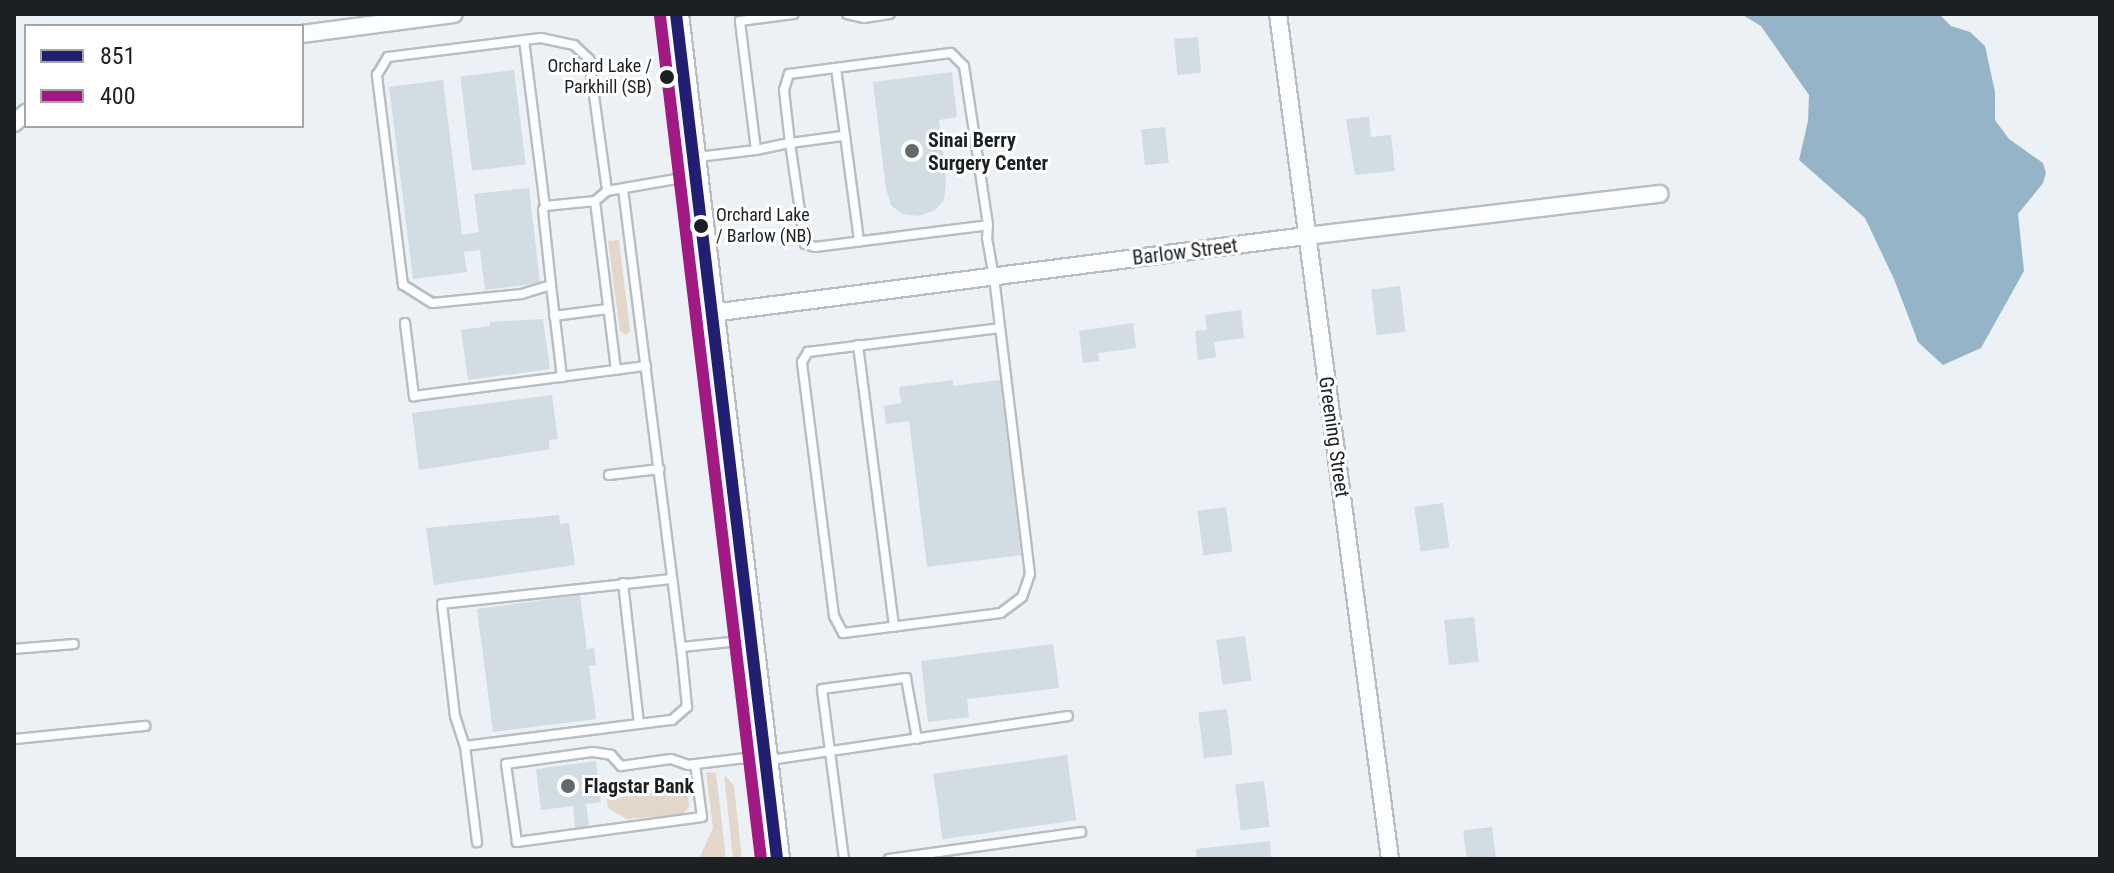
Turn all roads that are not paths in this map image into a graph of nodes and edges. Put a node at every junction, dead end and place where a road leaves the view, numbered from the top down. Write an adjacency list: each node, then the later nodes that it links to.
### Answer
1 (454, 14): 9 (street)
2 (676, 14): 15 (main road)
3 (794, 14): 7 (lane)
4 (847, 14): 5 (lane)
5 (890, 14)
6 (1278, 14): 22 (street, Greening Street)
7 (773, 15): 8 (lane)
8 (739, 17): 14 (lane)
9 (304, 34)
10 (524, 40): 17 (lane); 20 (lane); 25 (lane)
11 (836, 68): 12 (lane); 13 (lane); 21 (lane)
12 (842, 136): 13 (lane); 23 (lane)
13 (790, 143): 14 (lane); 23 (lane)
14 (756, 150): 15 (lane)
15 (694, 167): 16 (lane); 27 (main road)
16 (623, 189): 17 (lane); 32 (lane)
17 (607, 191): 19 (lane)
18 (1660, 194): 22 (street, Barlow Street)
19 (595, 201): 20 (lane); 26 (lane)
20 (545, 206): 25 (lane)
21 (988, 225): 23 (lane); 24 (lane)
22 (1306, 236): 24 (street, Barlow Street); 58 (street, Greening Street)
23 (859, 241)
24 (994, 277): 27 (street, Barlow Street); 30 (lane)
25 (551, 285): 28 (lane)
26 (608, 309): 28 (lane); 33 (lane)
27 (712, 313): 40 (main road)
28 (554, 316): 34 (lane)
29 (405, 323): 34 (lane)
30 (1000, 328): 31 (lane); 39 (lane)
31 (858, 345): 39 (lane); 39 (lane)
32 (646, 366): 33 (lane); 35 (lane)
33 (616, 370): 34 (lane)
34 (562, 377)
35 (660, 469): 36 (lane); 37 (lane)
36 (609, 475)
37 (672, 579): 38 (lane); 42 (lane)
38 (623, 583): 45 (lane); 49 (lane)
39 (894, 627)
40 (751, 640): 42 (lane); 51 (main road)
41 (74, 644): 43 (lane)
42 (681, 647): 45 (lane)
43 (14, 649)
44 (1068, 716): 48 (lane)
45 (639, 724): 49 (lane)
46 (145, 726): 47 (lane)
47 (14, 739)
48 (917, 739): 50 (lane); 50 (lane)
49 (465, 746): 54 (lane)
50 (828, 752): 51 (lane); 56 (lane)
51 (765, 758): 52 (lane); 55 (main road)
52 (695, 764): 52 (lane)
53 (1081, 832): 57 (lane)
54 (477, 842)
55 (777, 859)
56 (844, 859)
57 (889, 859)
58 (1390, 859)

